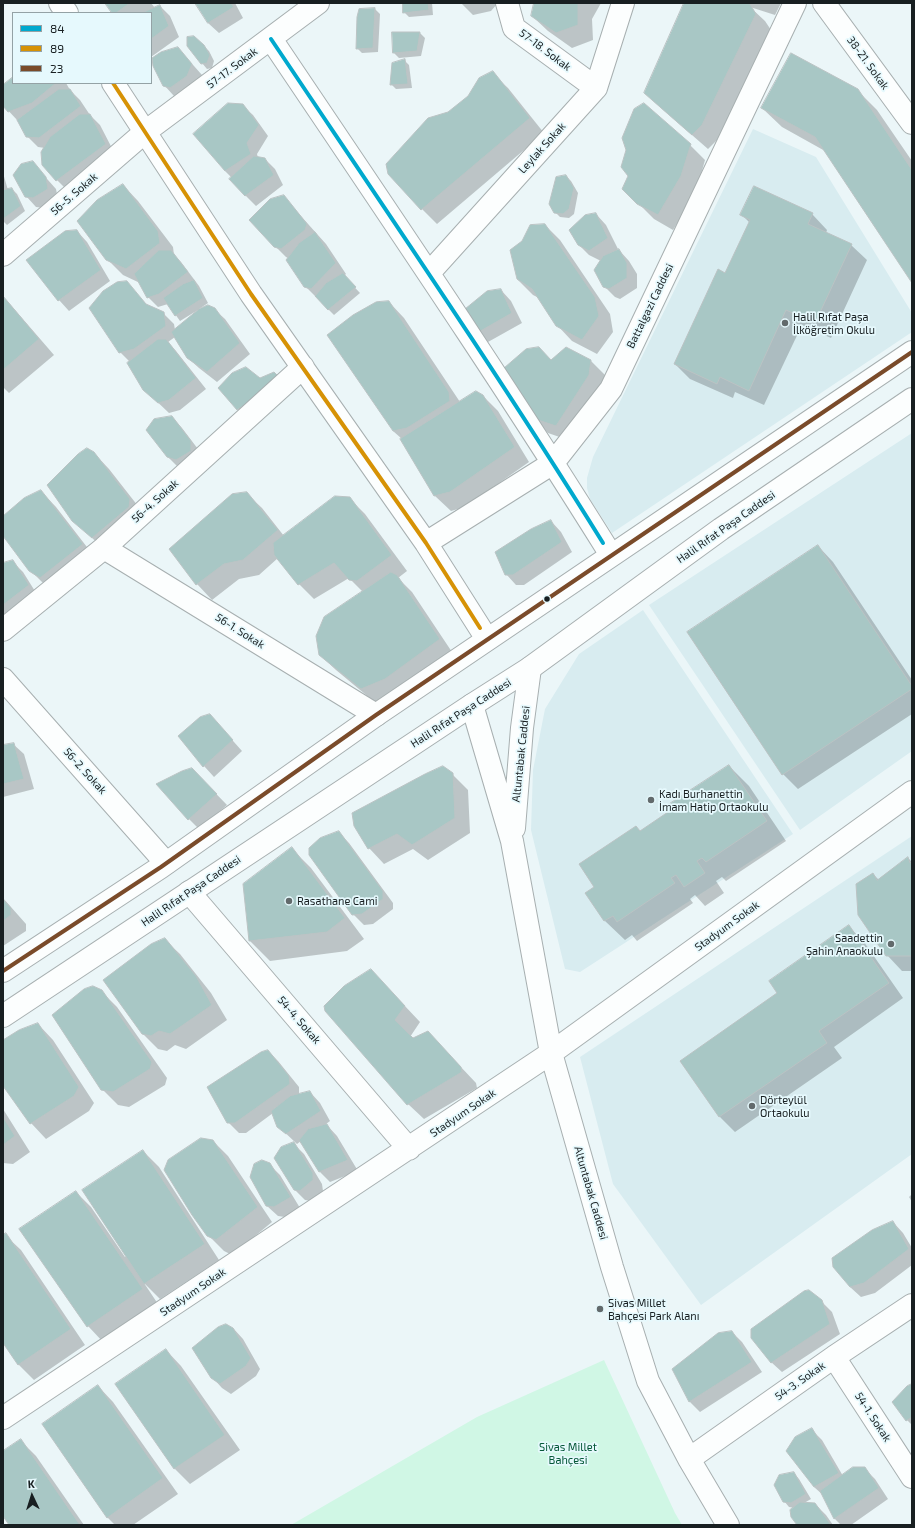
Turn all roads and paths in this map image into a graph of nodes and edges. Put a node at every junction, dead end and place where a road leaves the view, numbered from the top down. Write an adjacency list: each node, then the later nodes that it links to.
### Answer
1 (60, 3): 7 (street)
2 (318, 3): 8 (street, 57-17. Sokak)
3 (507, 3): 10 (street, 57-18. Sokak)
4 (623, 3): 10 (street, Leylak Sokak)
5 (795, 3): 18 (street, Battalgazi Caddesi)
6 (824, 3): 11 (street, 38-21. Sokak)
7 (66, 12)
8 (271, 39): 12 (street, 57-17. Sokak); 14 (street)
9 (114, 84): 12 (street)
10 (596, 88): 14 (street, Leylak Sokak)
11 (912, 123)
12 (145, 132): 13 (street, 56-5. Sokak); 16 (street)
13 (4, 252)
14 (429, 273): 18 (street)
15 (912, 352): 21 (street)
16 (303, 367): 19 (street); 20 (street, 56-4. Sokak)
17 (912, 399): 24 (street, Halil Rıfat Paşa Caddesi)
18 (554, 463): 19 (street, Battalgazi Caddesi); 21 (street)
19 (426, 543): 23 (street)
20 (104, 548): 22 (street, 56-4. Sokak); 27 (street, 56-1. Sokak)
21 (611, 555): 23 (street)
22 (3, 630)
23 (487, 639): 27 (street)
24 (530, 668): 26 (street, Halil Rıfat Paşa Caddesi); 29 (street, Altuntabak Caddesi)
25 (3, 679): 30 (street, 56-2. Sokak)
26 (472, 705): 29 (street, Altuntabak Caddesi); 31 (street, Halil Rıfat Paşa Caddesi)
27 (376, 715): 30 (street)
28 (912, 792): 34 (street, Stadyum Sokak)
29 (512, 841): 34 (street, Altuntabak Caddesi)
30 (166, 862): 32 (street)
31 (189, 892): 33 (street, Halil Rıfat Paşa Caddesi); 35 (street, 54-4. Sokak)
32 (3, 971)
33 (3, 1016)
34 (551, 1053): 35 (street, Stadyum Sokak); 39 (street, Altuntabak Caddesi)
35 (409, 1149): 38 (street, Stadyum Sokak)
36 (912, 1305): 37 (street, 54-3. Sokak)
37 (834, 1357): 39 (street, 54-3. Sokak); 40 (street, 54-1. Sokak)
38 (3, 1418)
39 (689, 1459): 41 (street, Altuntabak Caddesi)
40 (912, 1477)
41 (728, 1525)

